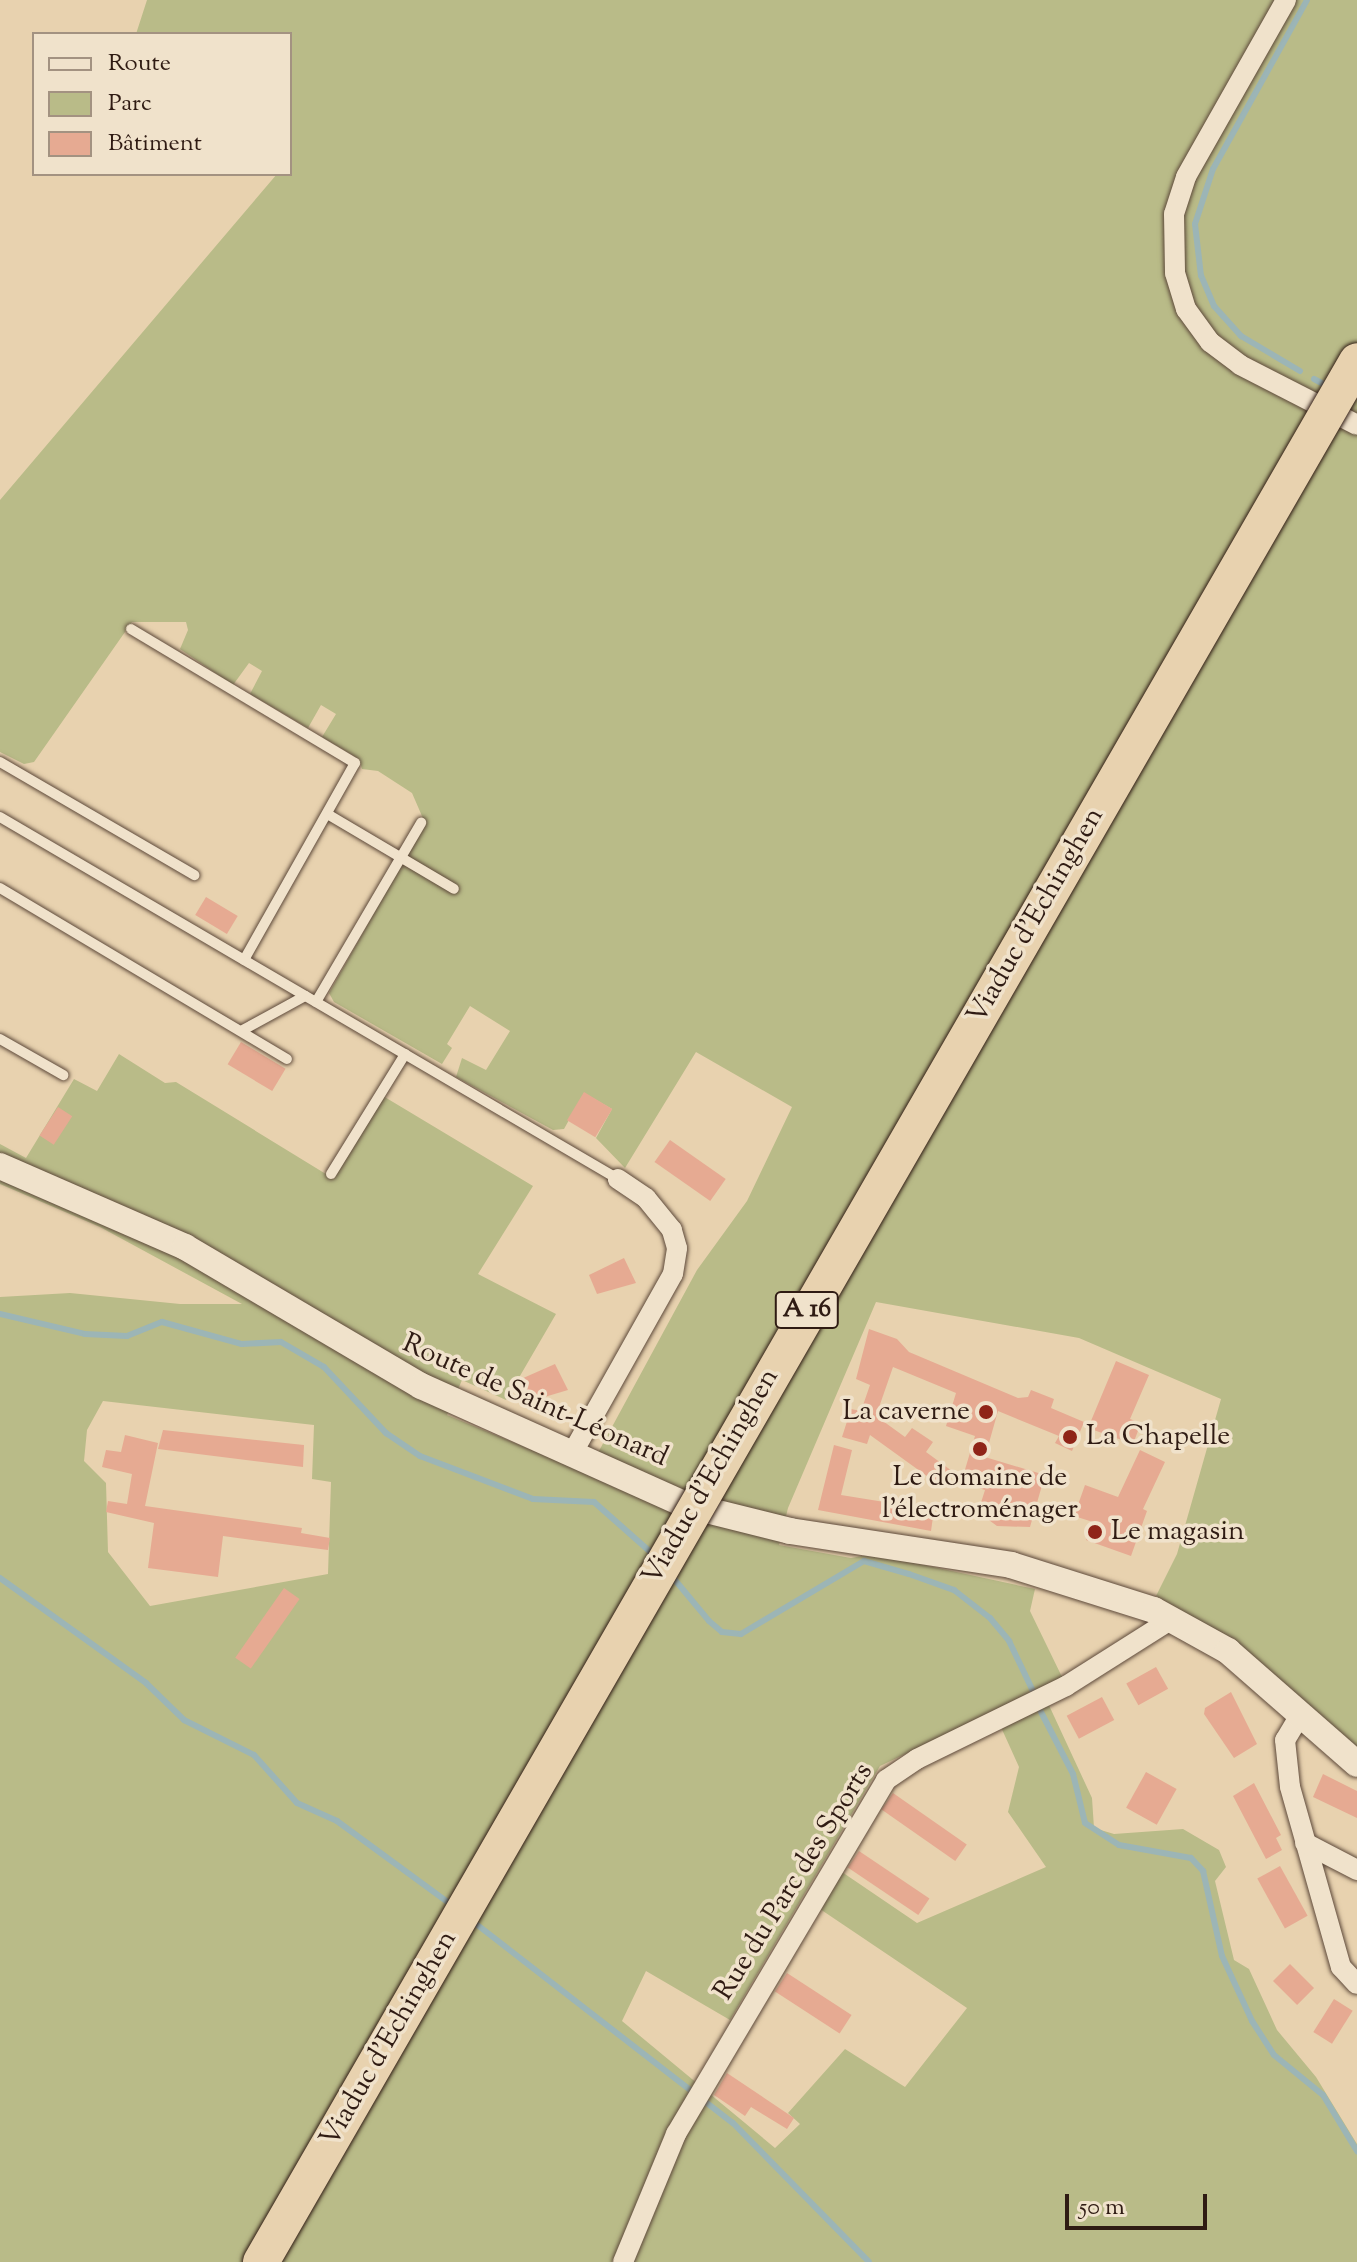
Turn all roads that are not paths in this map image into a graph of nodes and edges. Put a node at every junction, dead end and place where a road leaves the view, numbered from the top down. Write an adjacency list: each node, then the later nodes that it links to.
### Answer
1 (1286, 0): 4 (street)
2 (1357, 361): 32 (highway, Viaduc d'Echinghen / A 16, bridge)
3 (1357, 410): 33 (highway, Viaduc d'Echinghen / A 16)
4 (1357, 425)
5 (131, 629): 7 (lane)
6 (0, 762): 11 (lane)
7 (329, 815): 10 (lane); 14 (lane)
8 (0, 817): 14 (lane)
9 (421, 823): 10 (lane)
10 (400, 858): 13 (lane); 16 (lane)
11 (194, 875)
12 (0, 888): 17 (lane)
13 (454, 889)
14 (244, 960): 15 (lane)
15 (305, 996): 16 (lane); 17 (lane)
16 (316, 1002): 19 (lane)
17 (243, 1030): 20 (lane)
18 (0, 1039): 21 (lane)
19 (405, 1054): 23 (lane); 24 (lane)
20 (287, 1059)
21 (63, 1075)
22 (0, 1166): 25 (street, Route de Saint-Léonard)
23 (331, 1174)
24 (618, 1179): 25 (street)
25 (573, 1452): 26 (street, Route de Saint-Léonard)
26 (1172, 1619): 27 (street, Route de Saint-Léonard); 34 (street, Rue du Parc des Sports)
27 (1299, 1717): 28 (street, Route de Saint-Léonard); 29 (street)
28 (1357, 1764)
29 (1305, 1843): 30 (street); 31 (street)
30 (1357, 1870)
31 (1357, 1984)
32 (261, 2262)
33 (289, 2262)
34 (623, 2262)

